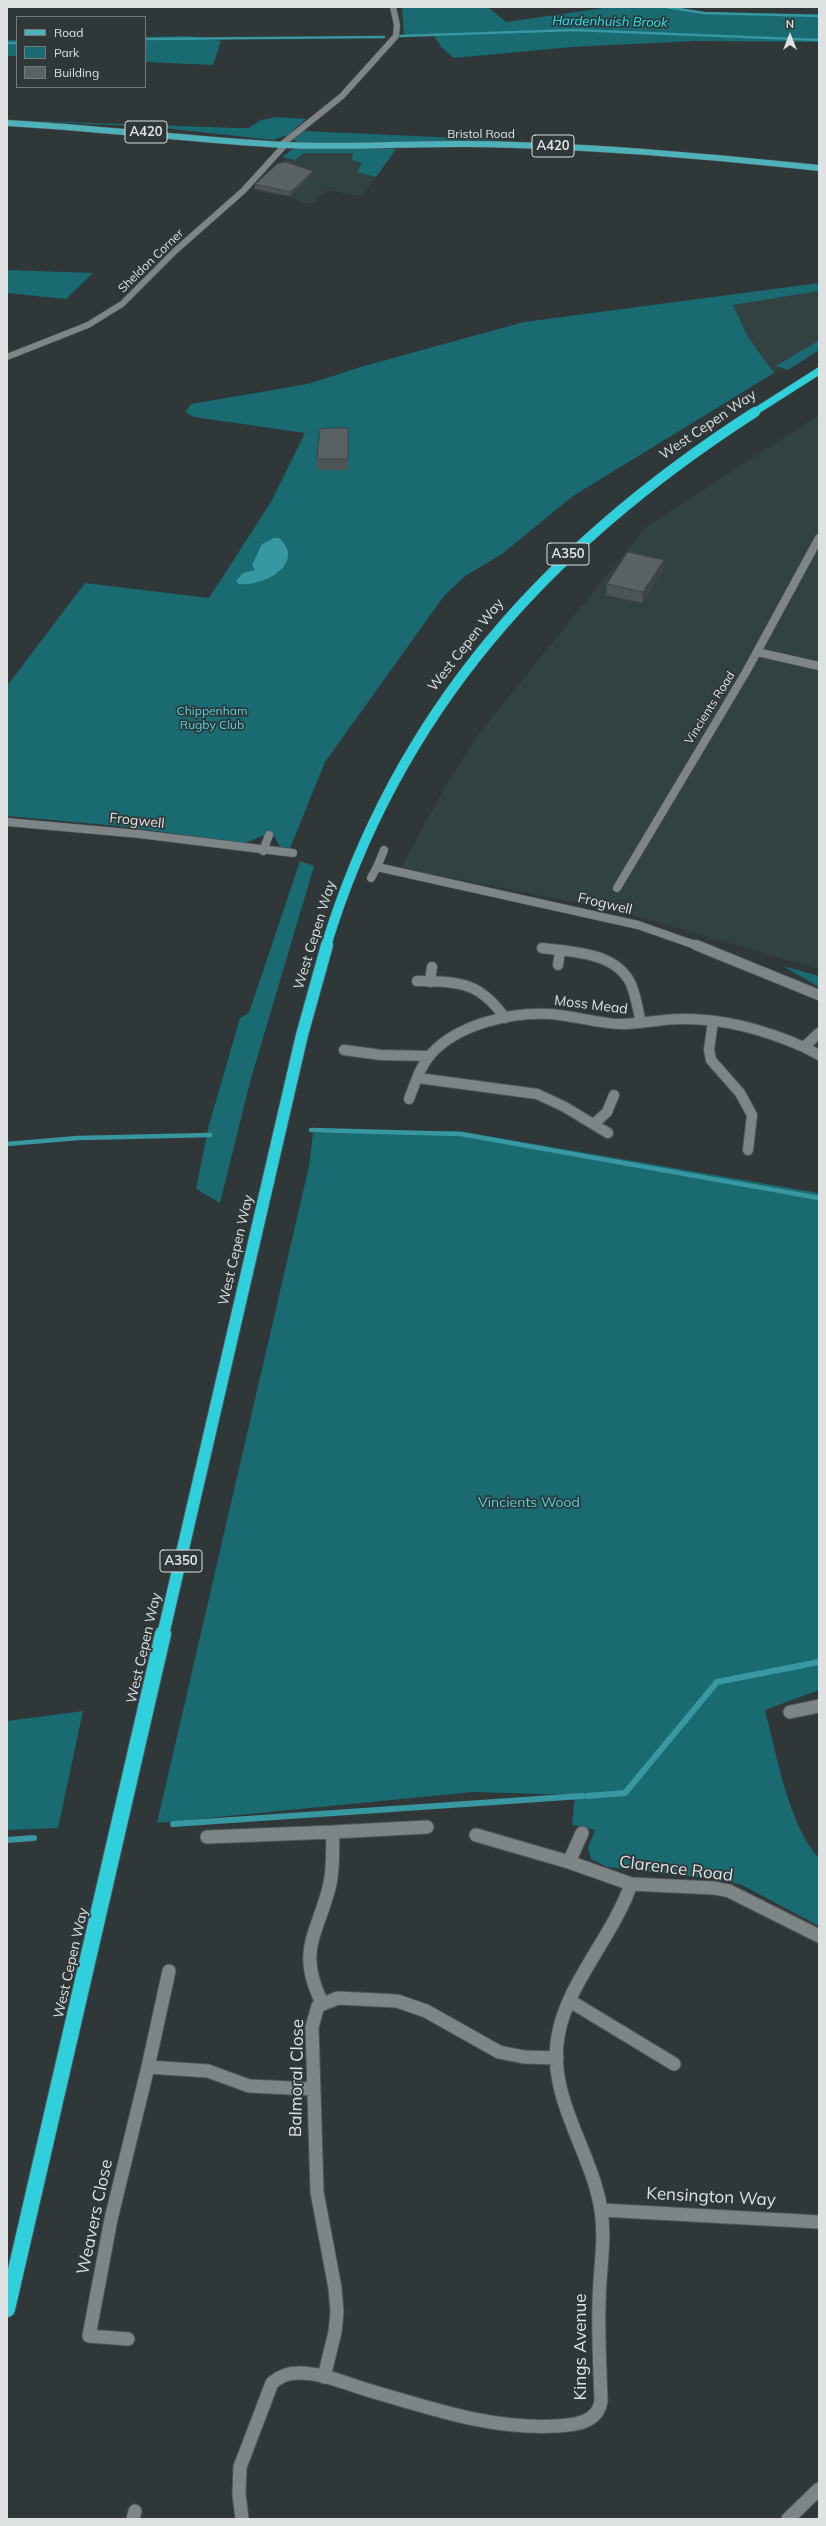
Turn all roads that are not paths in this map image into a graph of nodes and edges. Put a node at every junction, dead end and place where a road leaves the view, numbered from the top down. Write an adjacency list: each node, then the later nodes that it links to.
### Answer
1 (393, 7): 3 (street, Sheldon Corner)
2 (7, 123): 3 (main road, A420)
3 (283, 145): 4 (main road, Bristol Road / A420); 5 (street, Sheldon Corner)
4 (819, 168)
5 (7, 357)
6 (819, 366): 8 (highway, West Cepen Way / A350)
7 (819, 371): 8 (highway, West Cepen Way / A350)
8 (809, 376): 60 (highway, West Cepen Way / A350)
9 (819, 538): 10 (street, Vincients Road)
10 (757, 652): 11 (street); 19 (street, Vincients Road)
11 (819, 666)
12 (7, 822): 15 (street, Frogwell)
13 (269, 835): 15 (street)
14 (384, 850): 17 (street)
15 (263, 851): 16 (street, Frogwell)
16 (293, 853)
17 (377, 867): 18 (street); 26 (street, Frogwell)
18 (370, 878)
19 (617, 888)
20 (542, 948): 21 (street)
21 (560, 951): 22 (street); 29 (street)
22 (558, 965)
23 (432, 967): 25 (street)
24 (418, 981): 25 (street)
25 (430, 982): 27 (street)
26 (819, 995)
27 (505, 1018): 29 (street, Moss Mead); 34 (street, Moss Mead)
28 (713, 1021): 29 (street, Moss Mead); 31 (street, Moss Mead); 40 (street)
29 (641, 1023)
30 (819, 1032): 31 (street)
31 (804, 1047): 33 (street, Moss Mead)
32 (344, 1050): 34 (street)
33 (819, 1055)
34 (430, 1056): 35 (street, Moss Mead)
35 (418, 1078): 37 (street, Moss Mead); 38 (street)
36 (614, 1095): 38 (street)
37 (409, 1099)
38 (594, 1124): 39 (street)
39 (608, 1133)
40 (748, 1150)
41 (819, 1706): 42 (street)
42 (790, 1712)
43 (427, 1827): 44 (street)
44 (333, 1832): 47 (street); 53 (street)
45 (582, 1833): 48 (street)
46 (476, 1835): 48 (street, Clarence Road)
47 (207, 1837)
48 (569, 1862): 49 (street, Clarence Road)
49 (631, 1884): 50 (street, Clarence Road); 52 (street, Kings Avenue)
50 (819, 1936)
51 (170, 1971): 56 (street, Weavers Close)
52 (570, 2001): 54 (street, Kings Avenue); 55 (street)
53 (322, 2003): 54 (street, Balmoral Close); 57 (street, Balmoral Close)
54 (557, 2058): 58 (street, Kings Avenue)
55 (674, 2064)
56 (148, 2067): 57 (street); 61 (street, Weavers Close)
57 (313, 2089): 62 (street, Balmoral Close)
58 (601, 2210): 59 (street, Kensington Way); 62 (street, Kings Avenue)
59 (819, 2222)
60 (7, 2309)
61 (128, 2338)
62 (324, 2376): 64 (street, Kings Avenue)
63 (819, 2489): 65 (street)
64 (242, 2519)
65 (788, 2519)

